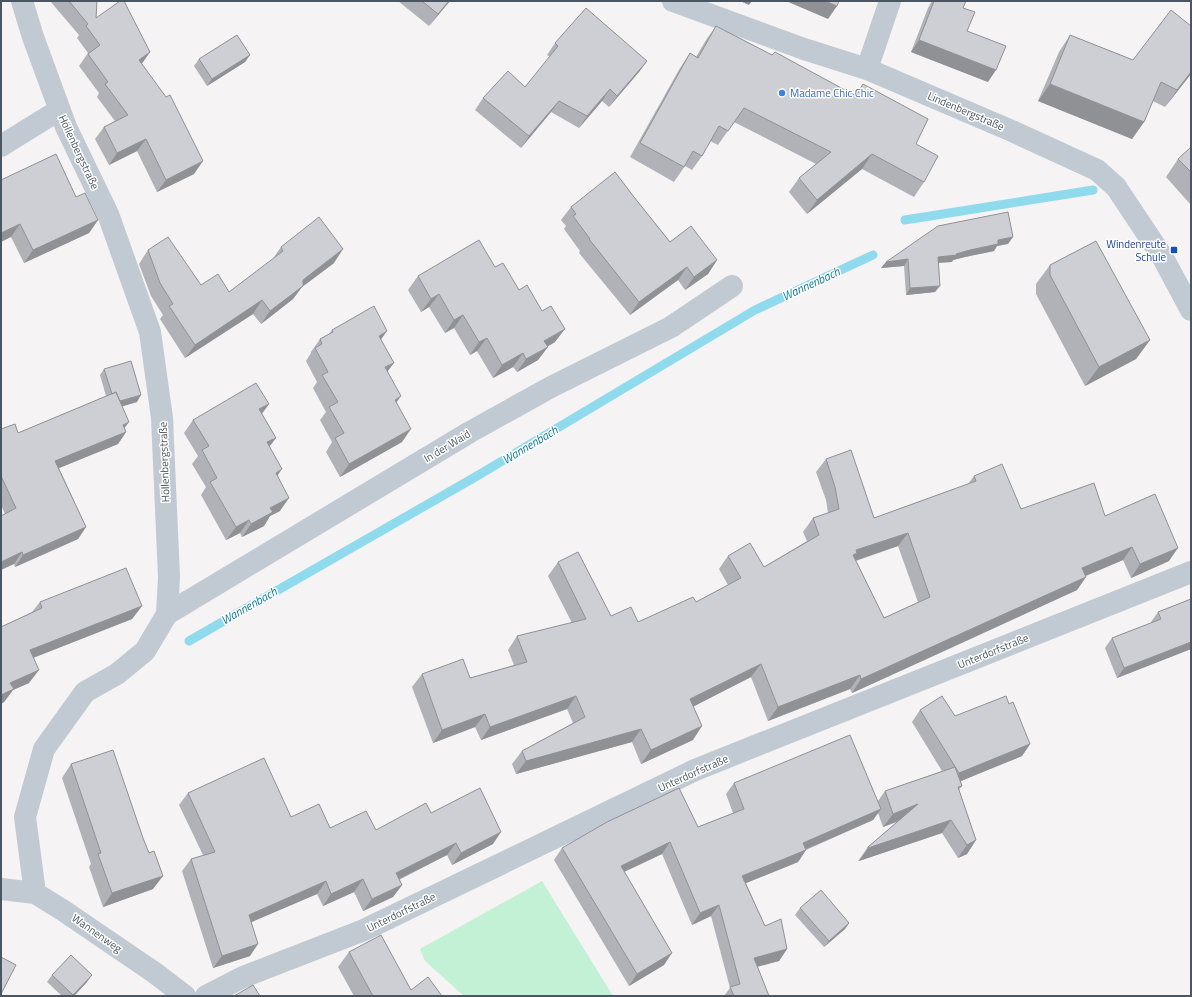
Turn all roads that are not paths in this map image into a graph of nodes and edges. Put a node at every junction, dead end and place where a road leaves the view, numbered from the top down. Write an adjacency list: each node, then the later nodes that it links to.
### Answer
1 (22, 1): 5 (street, Höllenbergstraße)
2 (673, 1): 4 (street, Lindenbergstraße)
3 (890, 1): 4 (street)
4 (867, 69): 8 (street, Lindenbergstraße)
5 (60, 110): 6 (street); 10 (street, Höllenbergstraße)
6 (1, 146)
7 (732, 286): 10 (street, In der Waid)
8 (1191, 310)
9 (1191, 572): 14 (street, Unterdorfstraße)
10 (167, 614): 12 (street, Höllenbergstraße)
11 (1, 889): 12 (street, Wannenweg)
12 (35, 893): 13 (street, Wannenweg)
13 (185, 996)
14 (206, 996)

